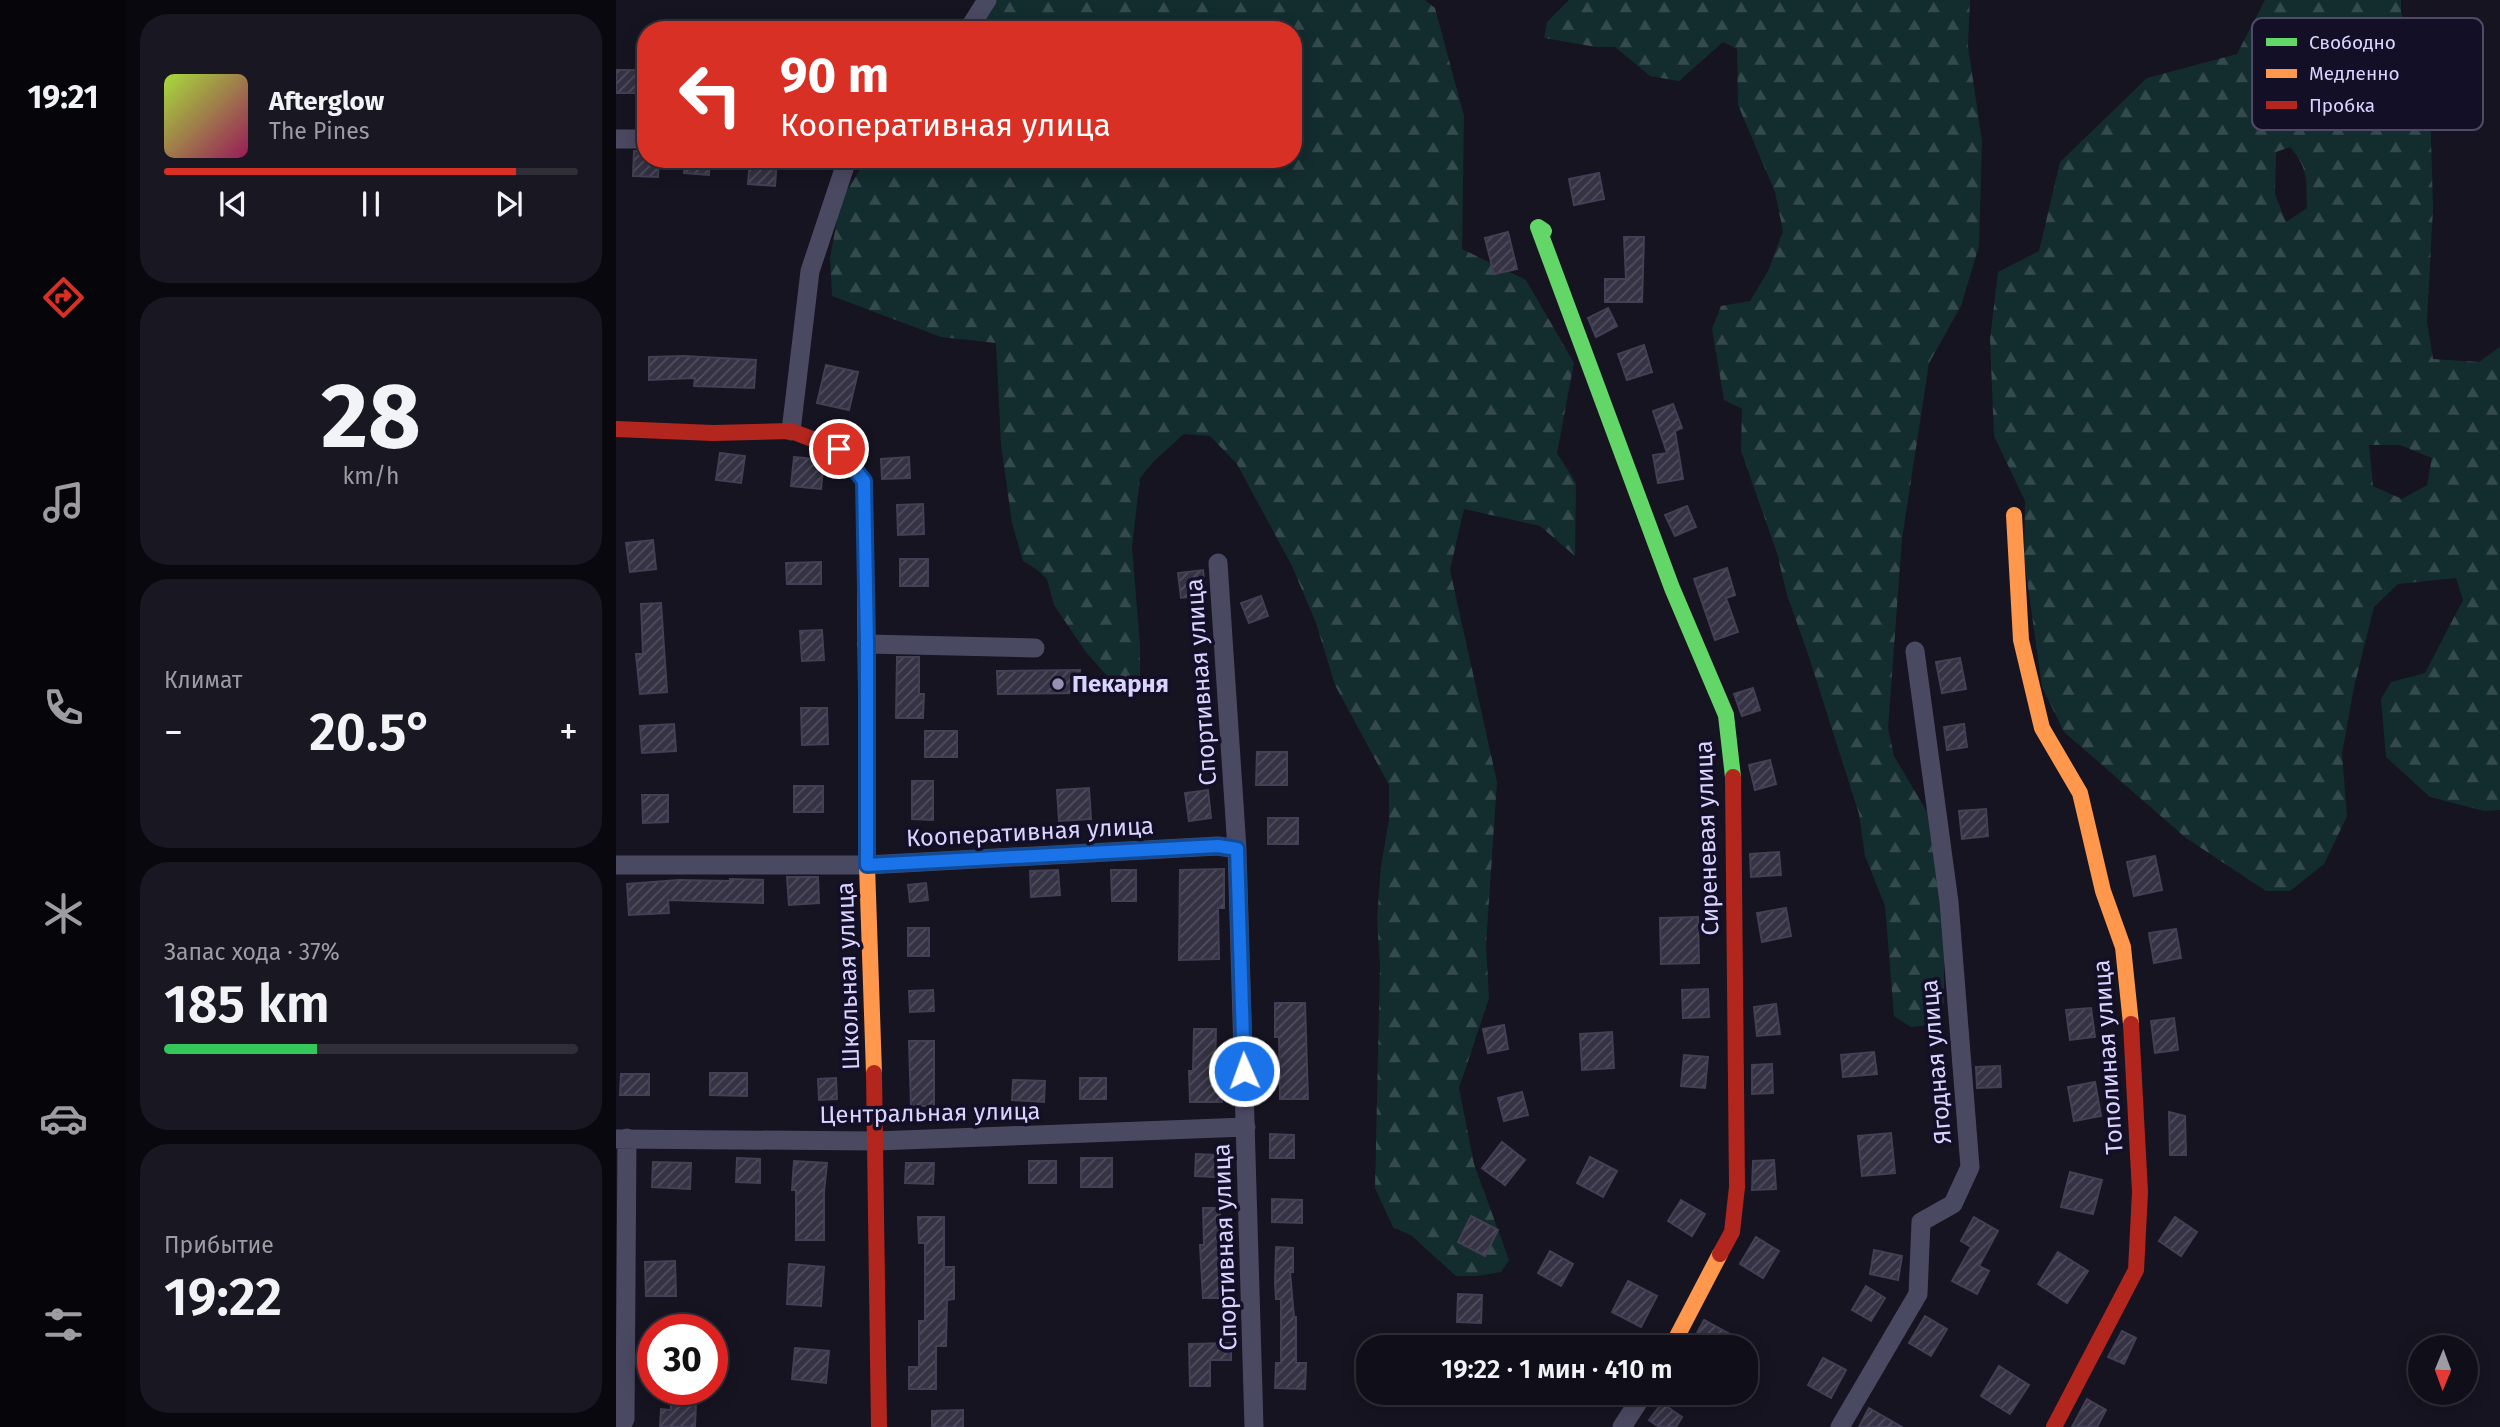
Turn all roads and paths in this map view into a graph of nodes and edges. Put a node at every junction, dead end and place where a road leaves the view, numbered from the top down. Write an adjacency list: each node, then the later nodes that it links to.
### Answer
1 (986, 0): 2 (street)
2 (973, 21)
3 (616, 139): 4 (street)
4 (637, 139)
5 (845, 168): 8 (street)
6 (1544, 230): 20 (street, Сиреневая улица)
7 (616, 429): 8 (street)
8 (791, 431): 11 (street, Школьная улица)
9 (2014, 515): 27 (street, Тополиная улица)
10 (1218, 563): 14 (street, Спортивная улица)
11 (867, 643): 12 (street); 16 (street, Школьная улица)
12 (1035, 648)
13 (1915, 651): 26 (street, Ягодная улица)
14 (1237, 849): 16 (street, Кооперативная улица); 17 (street, Спортивная улица)
15 (616, 865): 16 (street, Кооперативная улица)
16 (867, 865): 19 (street, Школьная улица)
17 (1246, 1127): 19 (street, Центральная улица); 24 (street, Спортивная улица)
18 (621, 1139): 19 (street, Центральная улица); 22 (street)
19 (876, 1141): 23 (street, Школьная улица)
20 (1678, 1335)
21 (1636, 1405): 25 (street)
22 (621, 1427)
23 (879, 1427)
24 (1254, 1427)
25 (1622, 1427)
26 (1840, 1427)
27 (2054, 1427)

